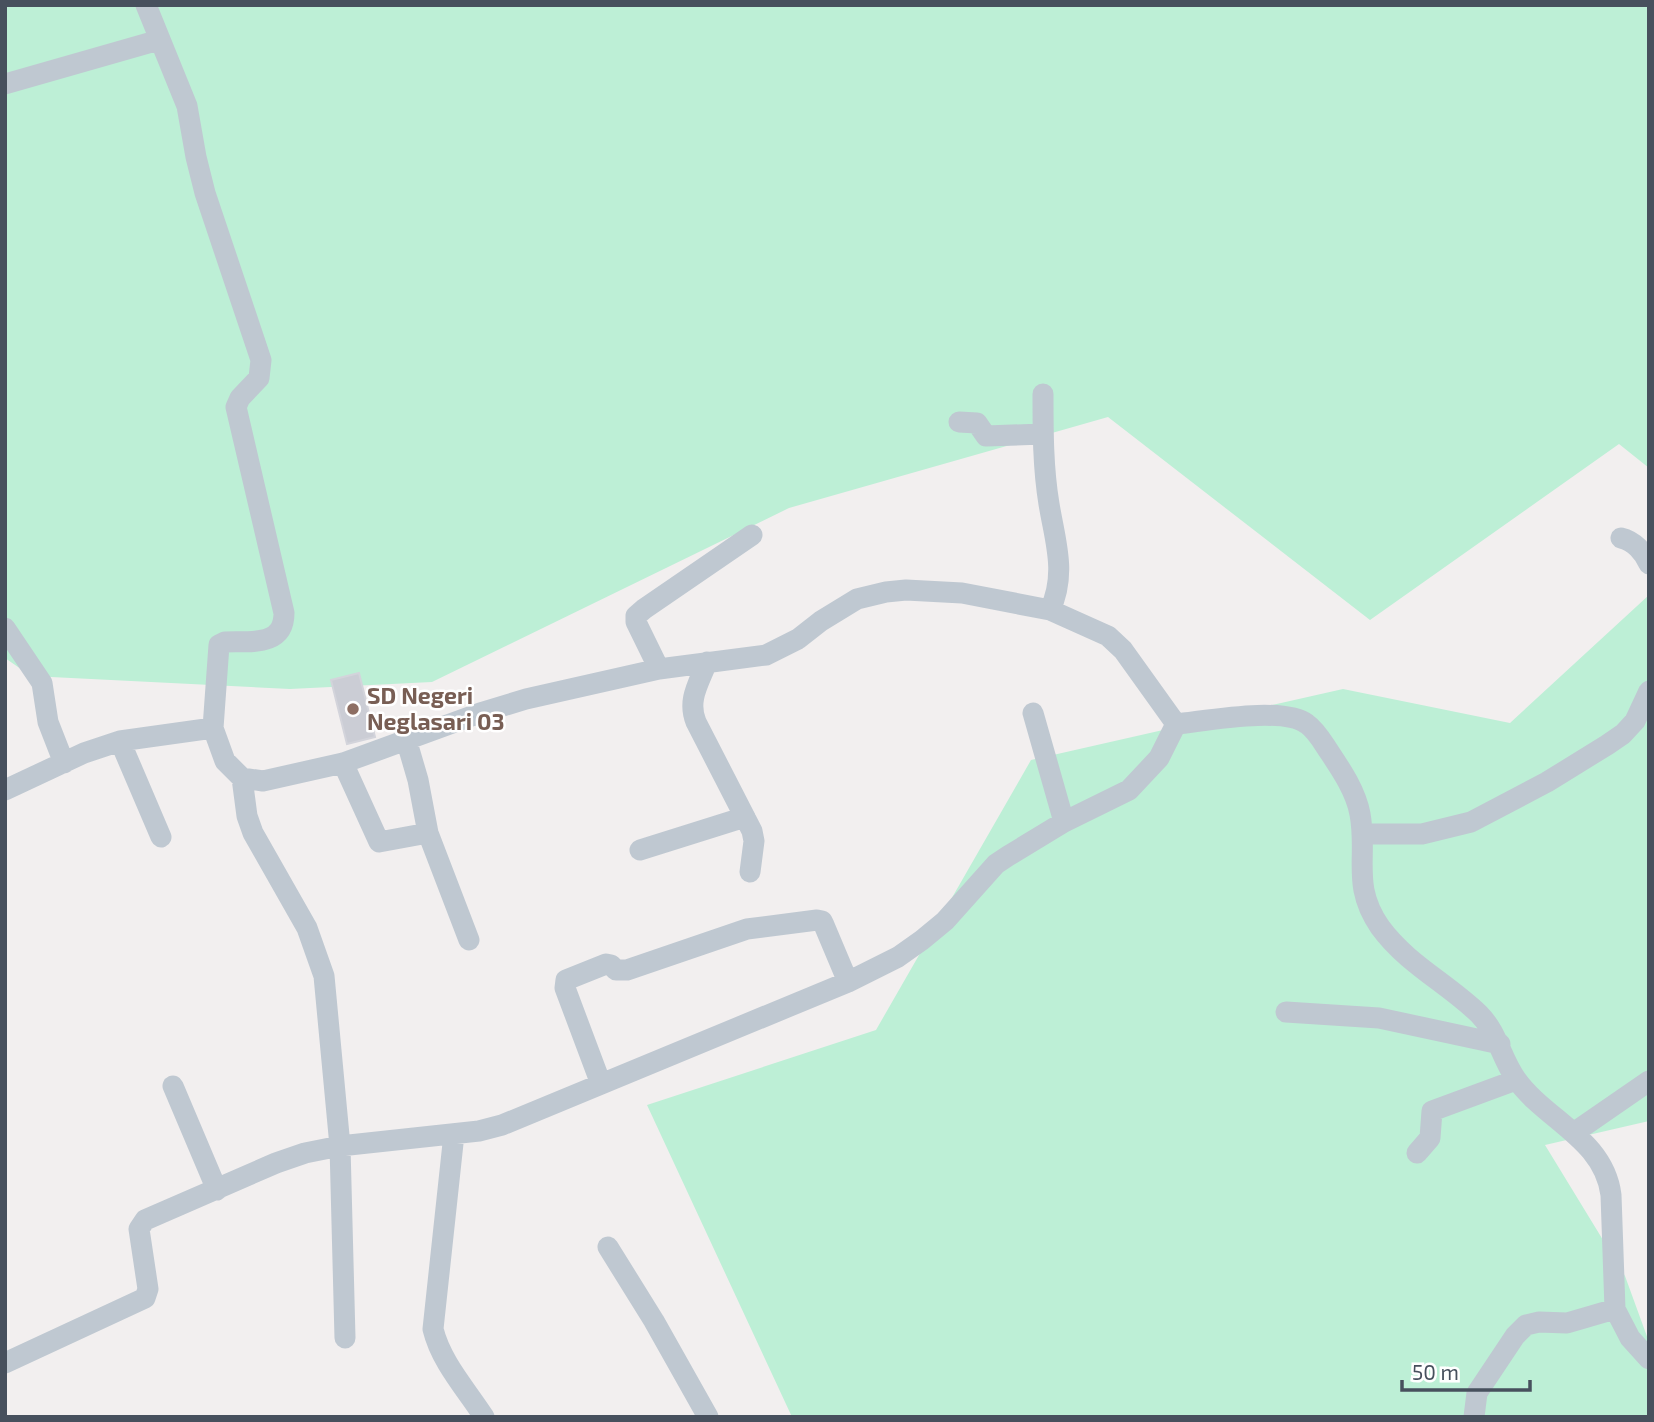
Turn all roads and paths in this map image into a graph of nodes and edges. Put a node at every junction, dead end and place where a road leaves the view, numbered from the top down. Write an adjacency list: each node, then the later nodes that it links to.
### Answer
1 (146, 5): 2 (street)
2 (159, 40): 3 (street); 17 (street)
3 (5, 84)
4 (1043, 394): 6 (street)
5 (959, 422): 6 (street)
6 (1043, 434): 10 (street)
7 (752, 535): 13 (street)
8 (1621, 538): 9 (street)
9 (1649, 564)
10 (1050, 610): 12 (street); 16 (street)
11 (5, 628): 20 (street)
12 (707, 662): 13 (street); 24 (street)
13 (659, 669): 18 (street)
14 (1649, 691): 27 (street)
15 (1033, 713): 25 (street)
16 (1176, 723): 25 (street); 27 (street)
17 (213, 728): 19 (street); 22 (street)
18 (406, 739): 21 (street); 26 (street)
19 (120, 741): 20 (street); 28 (street)
20 (64, 763): 23 (street)
21 (343, 763): 22 (street); 26 (street)
22 (242, 778): 41 (street)
23 (5, 790)
24 (745, 817): 29 (street); 30 (street)
25 (1064, 822): 32 (street)
26 (428, 833): 31 (street)
27 (1362, 834): 34 (street)
28 (162, 837)
29 (640, 850)
30 (750, 872)
31 (469, 940)
32 (848, 982): 37 (street); 37 (street)
33 (1286, 1012): 34 (street)
34 (1500, 1044): 35 (street)
35 (1516, 1080): 39 (street); 42 (street)
36 (1649, 1081): 39 (street)
37 (601, 1084): 40 (street)
38 (173, 1086): 43 (street)
39 (1575, 1132): 45 (street)
40 (454, 1134): 41 (street); 49 (street)
41 (340, 1146): 43 (street); 46 (street)
42 (1417, 1153)
43 (217, 1190): 48 (street)
44 (608, 1247): 50 (street)
45 (1615, 1309): 47 (street); 51 (street)
46 (345, 1338)
47 (1649, 1359)
48 (5, 1363)
49 (484, 1417)
50 (708, 1417)
51 (1474, 1417)

